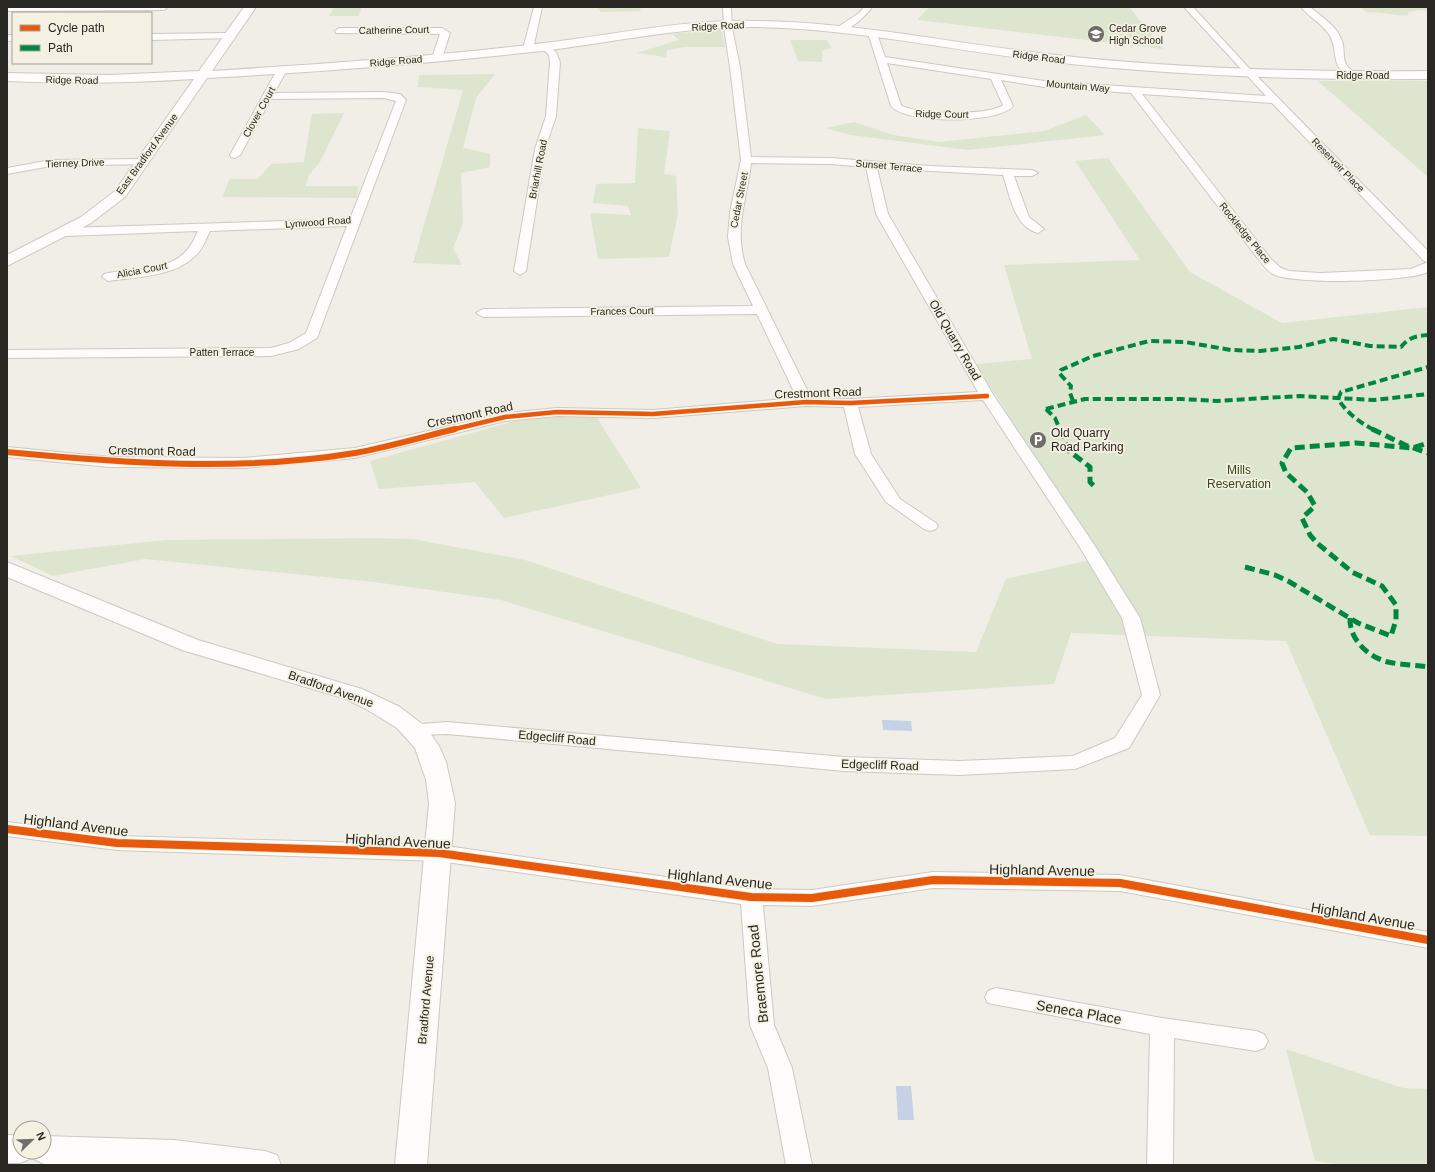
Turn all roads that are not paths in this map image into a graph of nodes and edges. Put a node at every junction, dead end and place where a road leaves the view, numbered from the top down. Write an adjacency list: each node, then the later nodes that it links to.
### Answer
1 (164, 7): 8 (street)
2 (250, 7): 13 (main road, East Bradford Avenue)
3 (538, 7): 16 (street)
4 (727, 7): 9 (street, Cedar Street)
5 (868, 7): 10 (street)
6 (1188, 7): 20 (street, Reservoir Place)
7 (1305, 7): 23 (street)
8 (13, 8)
9 (727, 25): 10 (main road, Ridge Road); 15 (main road, Ridge Road); 30 (street, Cedar Street)
10 (841, 29): 12 (main road, Ridge Road)
11 (339, 31): 17 (street, Catherine Court)
12 (873, 33): 18 (street, Ridge Court); 20 (main road, Ridge Road)
13 (230, 36): 14 (street); 21 (main road, East Bradford Avenue)
14 (152, 37)
15 (546, 47): 16 (main road, Ridge Road); 43 (street, Briarhill Road)
16 (528, 49): 17 (main road, Ridge Road)
17 (437, 58): 19 (main road, Ridge Road)
18 (881, 59): 25 (street, Mountain Way); 25 (street, Ridge Court)
19 (282, 70): 21 (main road, Ridge Road); 27 (street, Clover Court)
20 (1248, 72): 23 (main road, Ridge Road); 28 (street, Reservoir Place)
21 (203, 75): 24 (main road, Ridge Road); 31 (main road, East Bradford Avenue)
22 (1428, 75): 23 (main road, Ridge Road)
23 (1354, 76)
24 (7, 77)
25 (995, 77): 26 (street, Mountain Way)
26 (1135, 91): 28 (street, Mountain Way); 42 (street, Rockledge Place)
27 (268, 96): 29 (street, Clover Court); 36 (street, Lynwood Road)
28 (1276, 100): 40 (street, Reservoir Place)
29 (235, 154)
30 (746, 160): 32 (street, Sunset Terrace); 45 (street, Cedar Street)
31 (143, 162): 33 (street, Tierney Drive); 39 (main road, East Bradford Avenue)
32 (871, 164): 34 (street, Sunset Terrace); 48 (street, Old Quarry Road)
33 (7, 171)
34 (1007, 172): 35 (street, Sunset Terrace); 38 (street)
35 (1032, 173)
36 (354, 222): 37 (street, Lynwood Road); 47 (street, Patten Terrace)
37 (206, 227): 39 (street, Lynwood Road); 44 (street, Alicia Court)
38 (1038, 229)
39 (66, 232): 41 (main road, East Bradford Avenue)
40 (1428, 258)
41 (7, 261)
42 (1428, 266)
43 (520, 271)
44 (108, 277)
45 (762, 310): 46 (street, Frances Court); 49 (street, Cedar Street)
46 (483, 313)
47 (7, 354)
48 (988, 396): 50 (street, Crestmont Road); 53 (street, Old Quarry Road)
49 (806, 402): 50 (street, Crestmont Road); 51 (street, Crestmont Road)
50 (850, 404): 52 (street)
51 (7, 452)
52 (930, 526)
53 (1087, 546): 55 (street, Edgecliff Road)
54 (7, 569): 55 (main road, Bradford Avenue)
55 (416, 730): 57 (main road, Bradford Avenue)
56 (7, 829): 57 (street, Highland Avenue)
57 (439, 853): 58 (street, Highland Avenue); 65 (main road, Bradford Avenue)
58 (751, 897): 59 (street, Highland Avenue); 66 (street, Braemore Road)
59 (1428, 940)
60 (996, 997): 61 (street, Seneca Place)
61 (1162, 1028): 62 (street, Seneca Place); 67 (street)
62 (1256, 1041)
63 (52, 1150): 64 (main road)
64 (265, 1165)
65 (411, 1165)
66 (799, 1165)
67 (1160, 1165)

